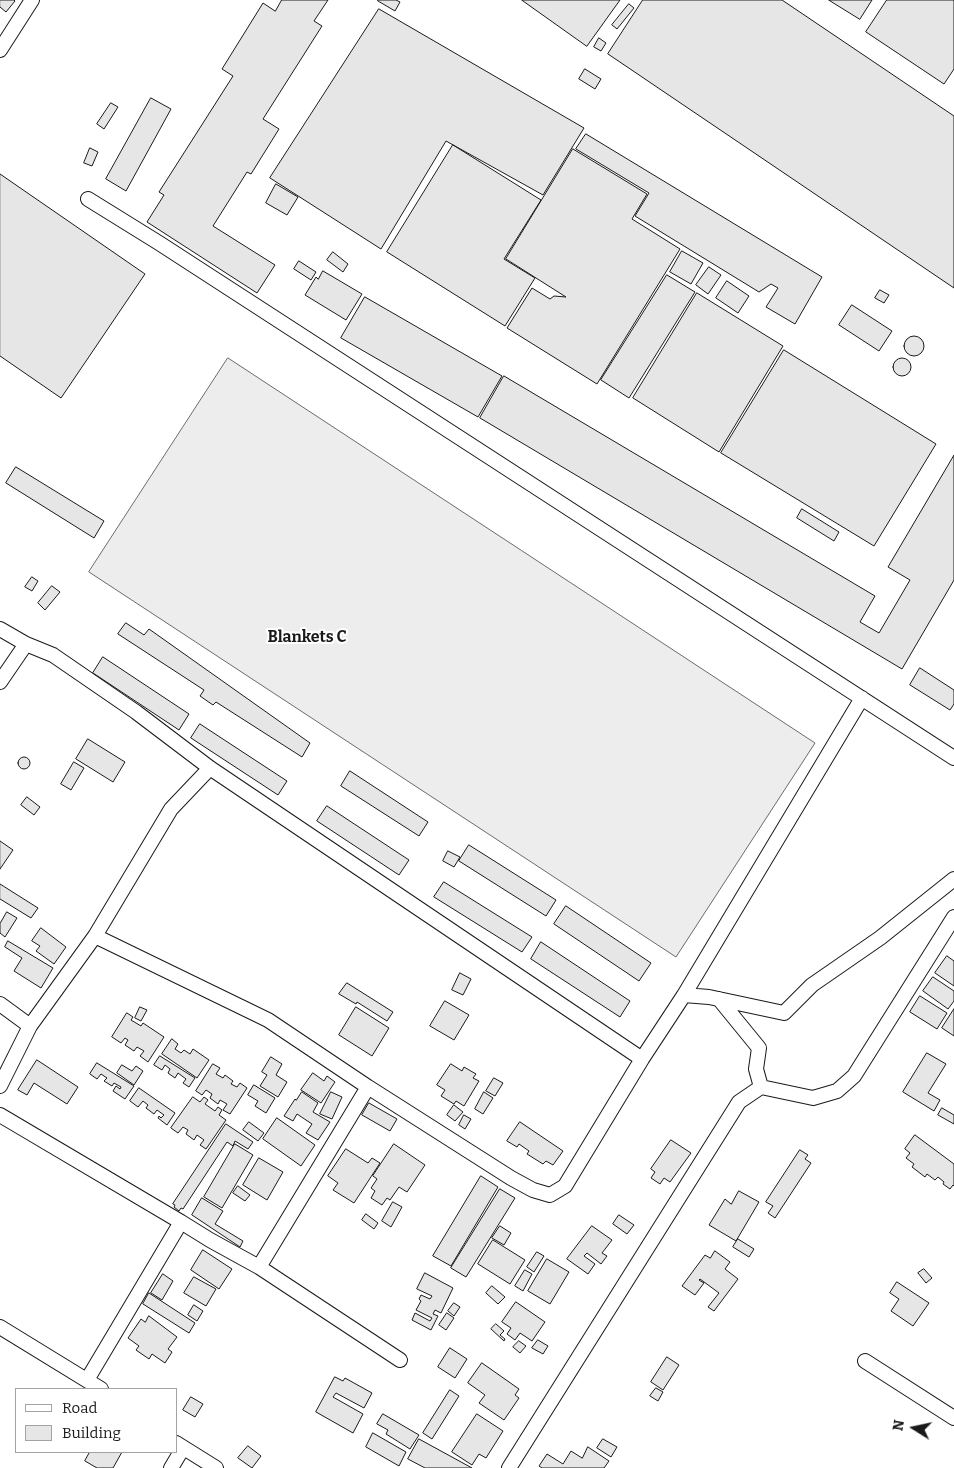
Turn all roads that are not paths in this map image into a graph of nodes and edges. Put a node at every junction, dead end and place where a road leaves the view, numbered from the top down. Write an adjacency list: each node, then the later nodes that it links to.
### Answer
1 (32, 0): 2 (street)
2 (0, 50)
3 (88, 199): 7 (street)
4 (0, 629): 5 (street)
5 (26, 644): 6 (street); 9 (street)
6 (0, 682)
7 (862, 698): 8 (street); 13 (street)
8 (954, 758)
9 (210, 768): 12 (street); 17 (street)
10 (954, 879): 14 (street)
11 (954, 917): 20 (street)
12 (95, 936): 16 (street); 19 (street)
13 (684, 995): 14 (street); 17 (street)
14 (719, 999): 20 (street)
15 (0, 1004): 16 (street)
16 (30, 1026): 18 (street)
17 (642, 1059): 19 (street)
18 (0, 1086)
19 (368, 1087): 23 (street)
20 (761, 1087): 34 (street)
21 (0, 1115): 22 (street)
22 (182, 1222): 23 (street); 27 (street)
23 (259, 1267): 25 (street)
24 (0, 1326): 27 (street)
25 (400, 1360)
26 (865, 1361): 29 (street)
27 (87, 1380): 28 (street)
28 (99, 1388)
29 (954, 1418)
30 (180, 1446): 33 (street)
31 (177, 1453): 32 (street)
32 (171, 1468)
33 (216, 1468)
34 (509, 1468)

